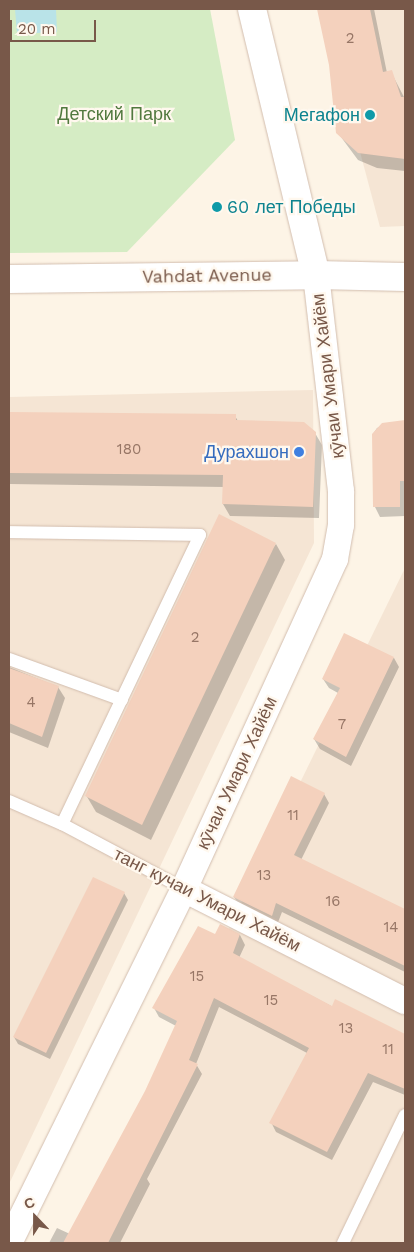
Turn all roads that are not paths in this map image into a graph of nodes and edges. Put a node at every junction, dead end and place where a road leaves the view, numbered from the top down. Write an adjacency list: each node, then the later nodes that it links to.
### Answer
1 (252, 9): 2 (main road)
2 (316, 275): 3 (main road, Vahdat Avenue); 4 (main road, Vahdat Avenue); 10 (street, кӯчаи Умари Хайём)
3 (405, 277)
4 (9, 279)
5 (9, 532): 7 (lane)
6 (9, 659): 7 (lane)
7 (122, 700): 9 (lane)
8 (9, 801): 9 (lane, танг кучаи Умари Хайём)
9 (62, 824): 10 (lane, танг кучаи Умари Хайём)
10 (184, 889): 11 (street, танг кучаи Умари Хайём); 13 (street, кӯчаи Умари Хайём)
11 (405, 1001)
12 (405, 1115): 14 (lane)
13 (9, 1243)
14 (343, 1243)

